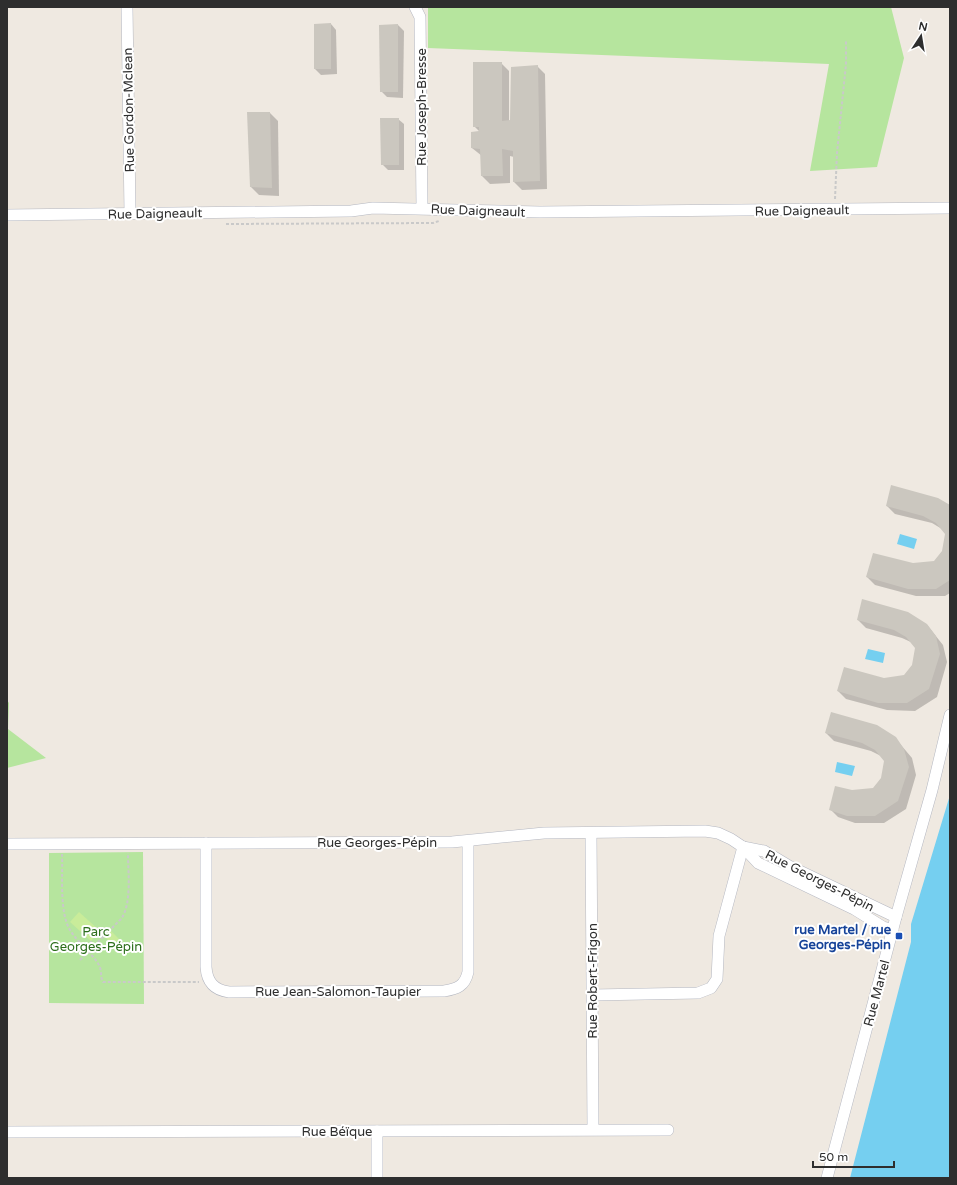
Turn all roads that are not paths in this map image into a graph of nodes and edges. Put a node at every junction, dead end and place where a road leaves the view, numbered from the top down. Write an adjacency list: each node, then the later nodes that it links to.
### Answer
1 (127, 7): 5 (street, Rue Gordon-Mclean)
2 (415, 7): 3 (street, Rue Joseph-Bresse)
3 (422, 208): 4 (street, Rue Daigneault); 5 (street, Rue Daigneault)
4 (950, 208)
5 (130, 213): 6 (street, Rue Daigneault)
6 (7, 214)
7 (950, 716): 13 (street, Rue Martel)
8 (591, 833): 9 (street, Rue Georges-Pépin); 12 (street, Rue Georges-Pépin); 15 (street, Rue Robert-Frigon)
9 (468, 841): 10 (street, Rue Georges-Pépin); 10 (street, Rue Jean-Salomon-Taupier)
10 (206, 843): 11 (street, Rue Georges-Pépin)
11 (7, 844)
12 (743, 847): 13 (street, Rue Georges-Pépin); 14 (street, Rue Georges-Pépin); 15 (street)
13 (896, 917): 14 (street, Rue Martel)
14 (892, 930): 21 (street, Rue Martel)
15 (593, 995): 16 (street, Rue Robert-Frigon)
16 (592, 1129): 17 (street, Rue Béïque); 18 (street, Rue Béïque)
17 (668, 1130)
18 (377, 1131): 19 (street, Rue Béïque); 20 (street)
19 (7, 1132)
20 (376, 1178)
21 (827, 1178)

